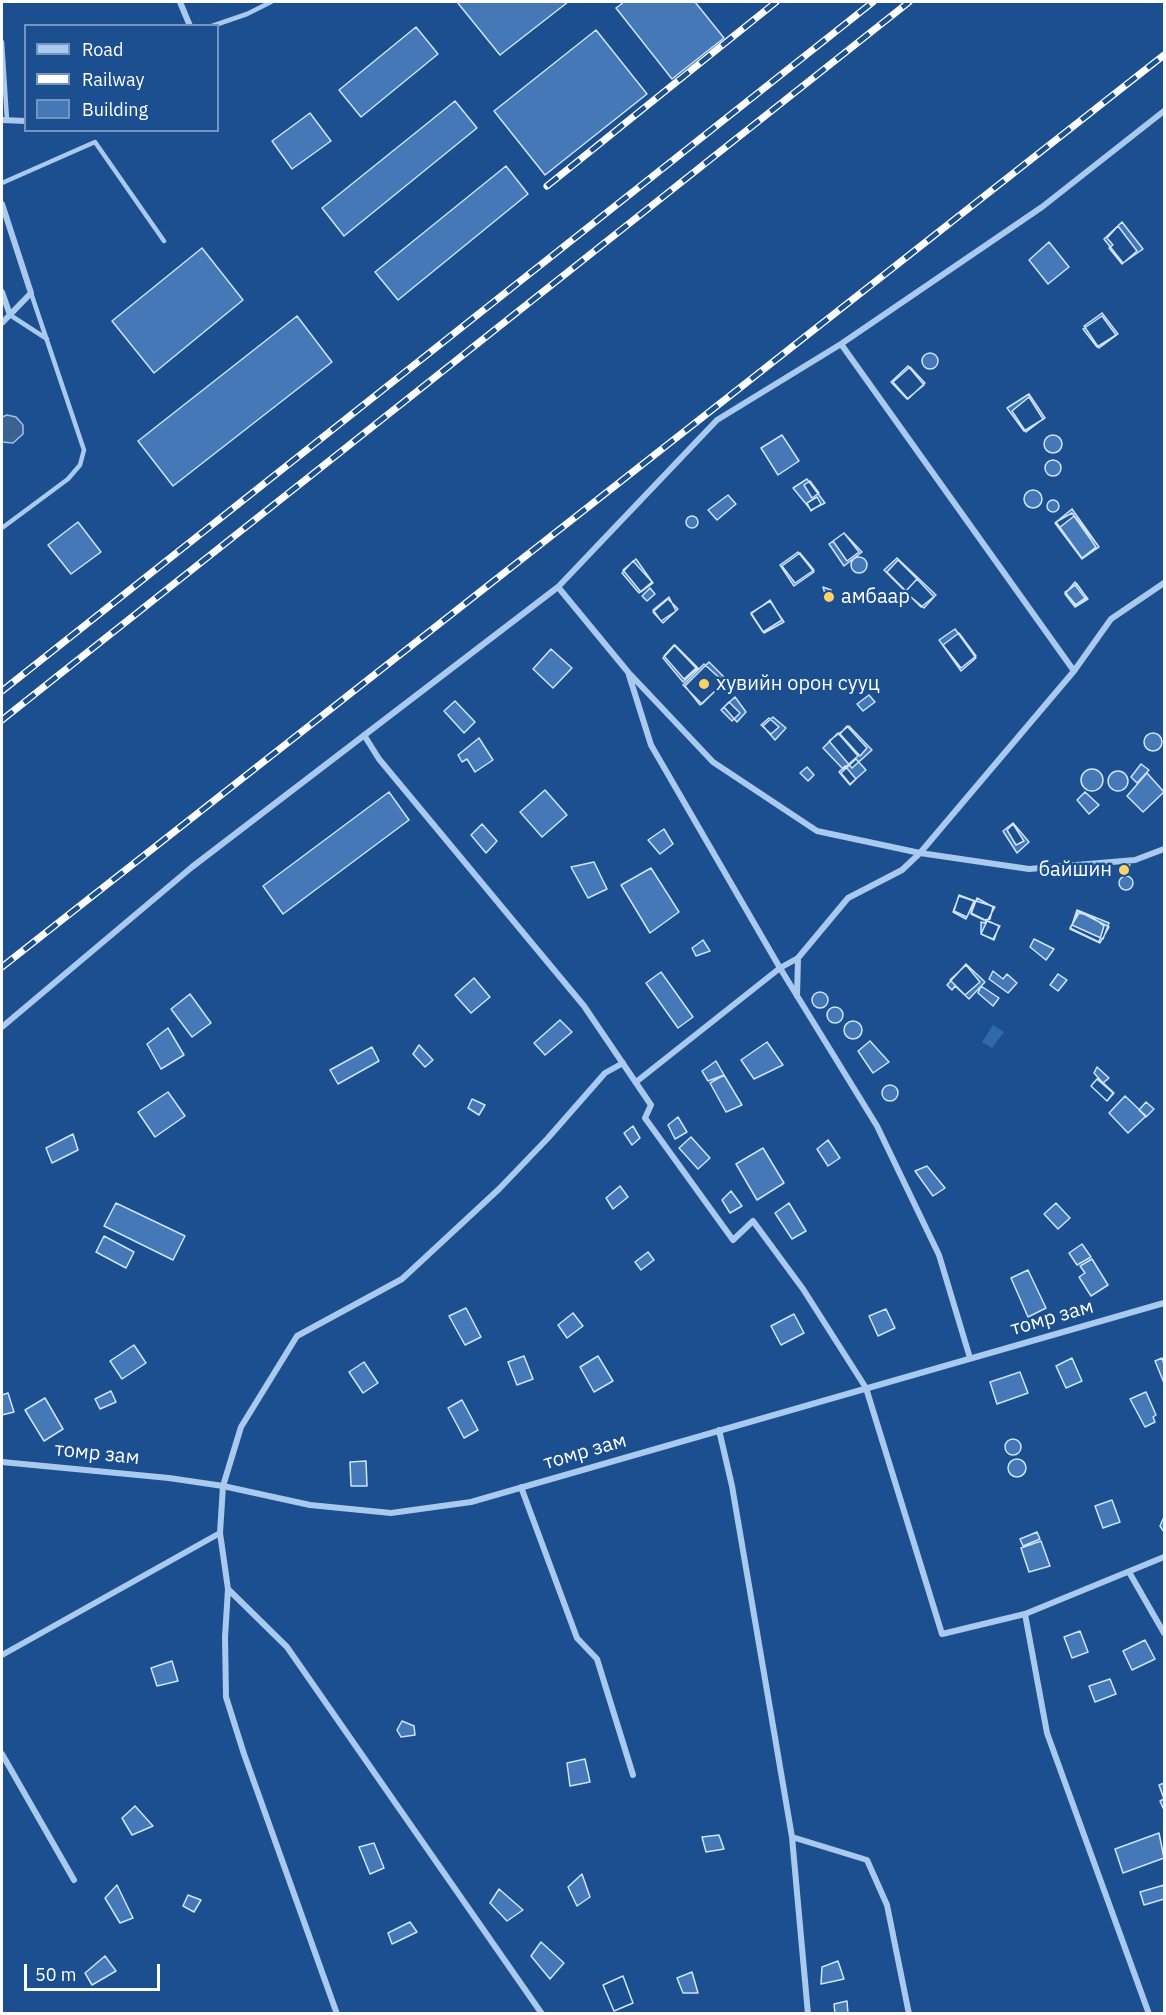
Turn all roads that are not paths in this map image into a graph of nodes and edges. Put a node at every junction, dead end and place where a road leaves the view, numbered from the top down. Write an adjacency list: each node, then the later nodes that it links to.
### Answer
1 (180, 2): 3 (street)
2 (271, 2): 4 (lane)
3 (189, 24)
4 (218, 24)
5 (2, 42): 7 (lane)
6 (1164, 111): 17 (street)
7 (4, 120): 8 (street)
8 (24, 122)
9 (2, 183): 11 (lane)
10 (2, 204): 13 (street)
11 (164, 241)
12 (2, 292): 14 (street)
13 (31, 293): 14 (street); 16 (lane)
14 (10, 315): 15 (street); 16 (lane)
15 (2, 323)
16 (47, 339): 18 (lane)
17 (841, 344): 20 (street); 21 (street)
18 (2, 528)
19 (1164, 583): 21 (street)
20 (558, 587): 22 (street); 23 (street)
21 (1074, 671): 25 (street)
22 (628, 672): 25 (street); 27 (street)
23 (363, 735): 29 (street); 30 (street)
24 (1164, 849): 25 (street)
25 (920, 853): 26 (street)
26 (798, 958): 27 (street); 28 (street)
27 (780, 968): 28 (street); 31 (street)
28 (797, 996): 33 (street)
29 (2, 1027)
30 (623, 1063): 31 (street); 37 (street)
31 (636, 1082): 34 (street)
32 (1164, 1303): 33 (street, томр зам)
33 (970, 1358): 34 (street, томр зам)
34 (866, 1388): 35 (street, томр зам); 43 (street)
35 (719, 1431): 38 (street, томр зам); 48 (street)
36 (2, 1462): 37 (street, томр зам)
37 (223, 1486): 38 (street, томр зам); 39 (street)
38 (520, 1487): 47 (street)
39 (220, 1533): 42 (street); 45 (street)
40 (1164, 1557): 41 (street)
41 (1129, 1572): 43 (street); 44 (street)
42 (228, 1589): 50 (street); 51 (street)
43 (1025, 1614): 54 (street)
44 (1164, 1633)
45 (2, 1655)
46 (2, 1754): 49 (street)
47 (633, 1775)
48 (792, 1838): 52 (street); 53 (street)
49 (74, 1880)
50 (337, 2013)
51 (542, 2013)
52 (808, 2013)
53 (909, 2013)
54 (1149, 2013)

